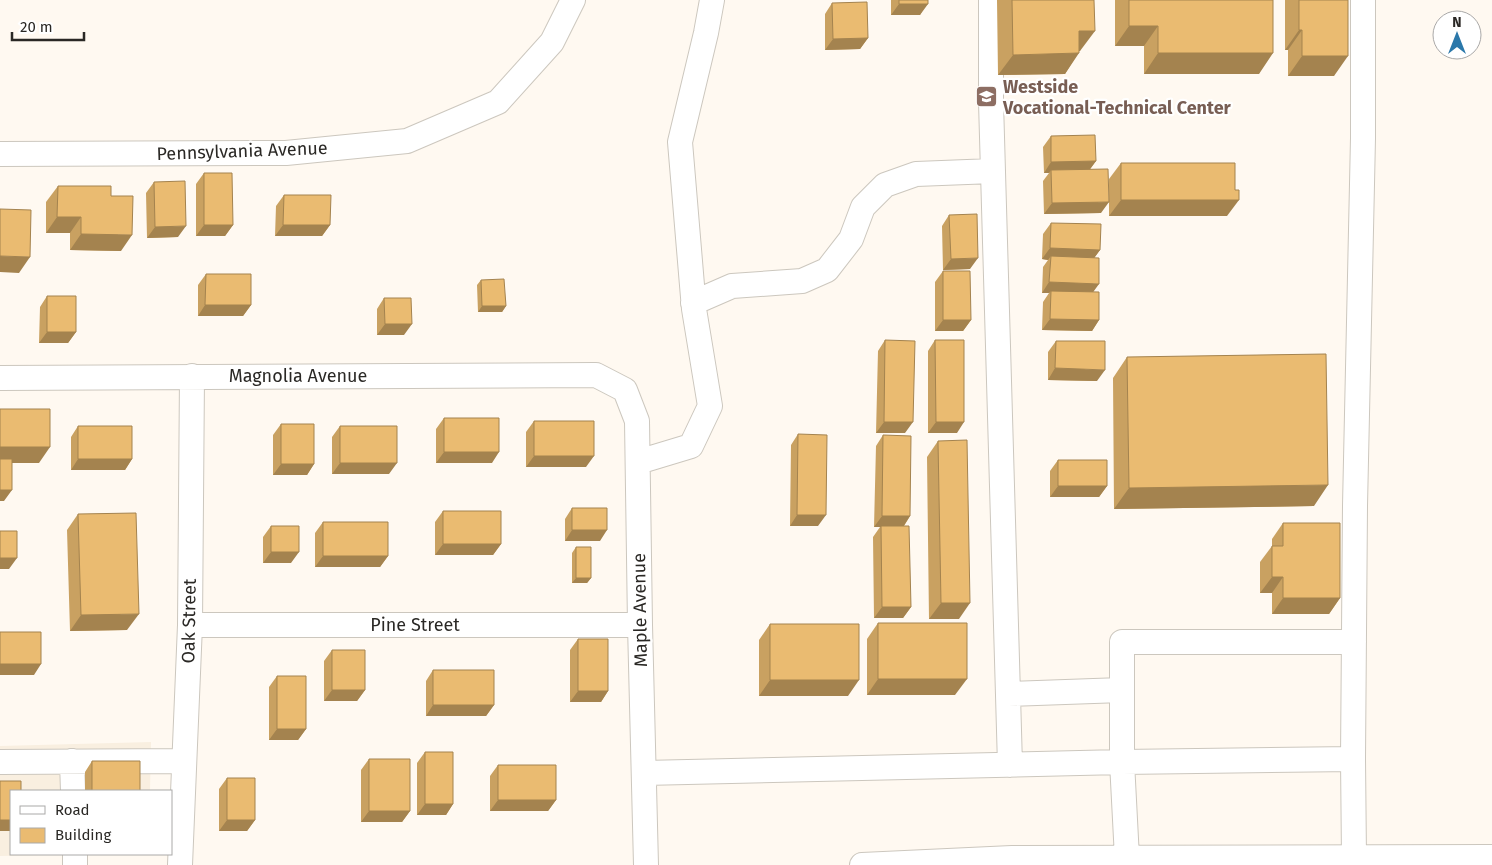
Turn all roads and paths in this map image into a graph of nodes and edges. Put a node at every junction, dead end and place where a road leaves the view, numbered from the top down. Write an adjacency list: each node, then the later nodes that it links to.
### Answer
1 (573, 0): 5 (street, Pennsylvania Avenue)
2 (712, 0): 7 (street)
3 (991, 0): 6 (street)
4 (1363, 0): 14 (street)
5 (0, 154)
6 (993, 171): 7 (street); 16 (street)
7 (693, 303): 11 (street)
8 (596, 375): 9 (street, Magnolia Avenue); 11 (street, Maple Avenue)
9 (192, 376): 10 (street, Magnolia Avenue); 12 (street, Oak Street)
10 (0, 378)
11 (638, 462): 13 (street, Maple Avenue)
12 (190, 625): 13 (street, Pine Street); 19 (street, Oak Street)
13 (640, 625): 23 (street, Maple Avenue)
14 (1354, 642): 15 (street); 17 (street)
15 (1122, 690): 16 (street); 21 (street)
16 (1008, 694): 22 (street)
17 (1353, 759): 21 (street); 27 (street)
18 (72, 761): 19 (street); 20 (street); 24 (street)
19 (184, 761): 29 (street, Oak Street)
20 (0, 762)
21 (1122, 762): 22 (street); 26 (street)
22 (1010, 765): 23 (street)
23 (644, 773): 30 (street, Maple Avenue)
24 (73, 790)
25 (1492, 857): 27 (street)
26 (1127, 858): 27 (street); 28 (street)
27 (1354, 858)
28 (1012, 862): 31 (street)
29 (180, 865)
30 (646, 865)
31 (862, 865)

